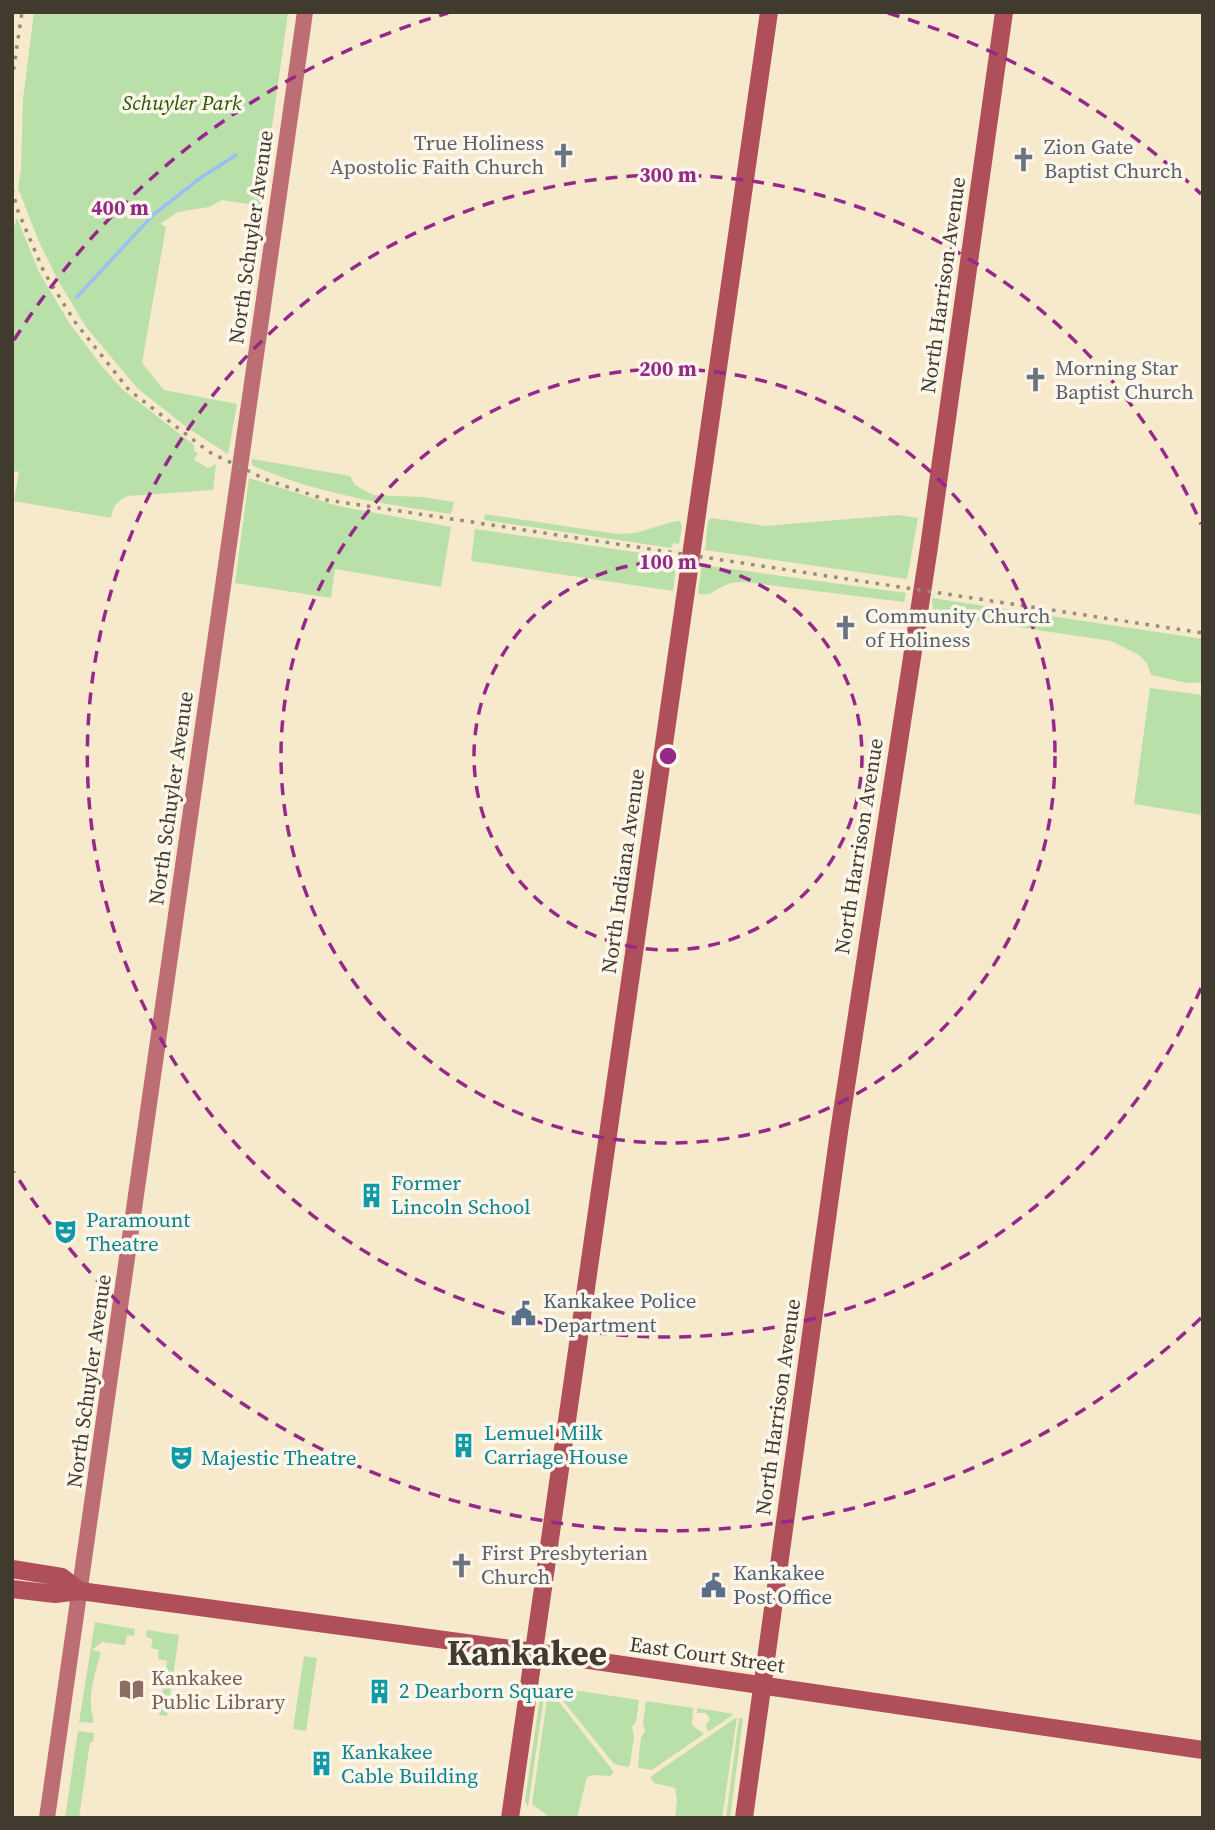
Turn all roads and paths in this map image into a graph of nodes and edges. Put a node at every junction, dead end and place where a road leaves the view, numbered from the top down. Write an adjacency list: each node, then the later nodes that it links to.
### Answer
1 (305, 12): 6 (street, North Schuyler Avenue)
2 (769, 12): 7 (main road, North Indiana Avenue)
3 (1004, 12): 8 (main road, North Harrison Avenue)
4 (12, 1569): 6 (main road, East Court Street)
5 (12, 1589): 6 (main road, East Court Street)
6 (80, 1591): 7 (main road, East Court Street); 10 (street, North Schuyler Avenue)
7 (534, 1652): 8 (main road, East Court Street); 11 (main road, North Indiana Avenue)
8 (762, 1686): 9 (main road, East Court Street); 12 (main road, North Harrison Avenue)
9 (1203, 1750)
10 (47, 1818)
11 (510, 1818)
12 (744, 1818)

